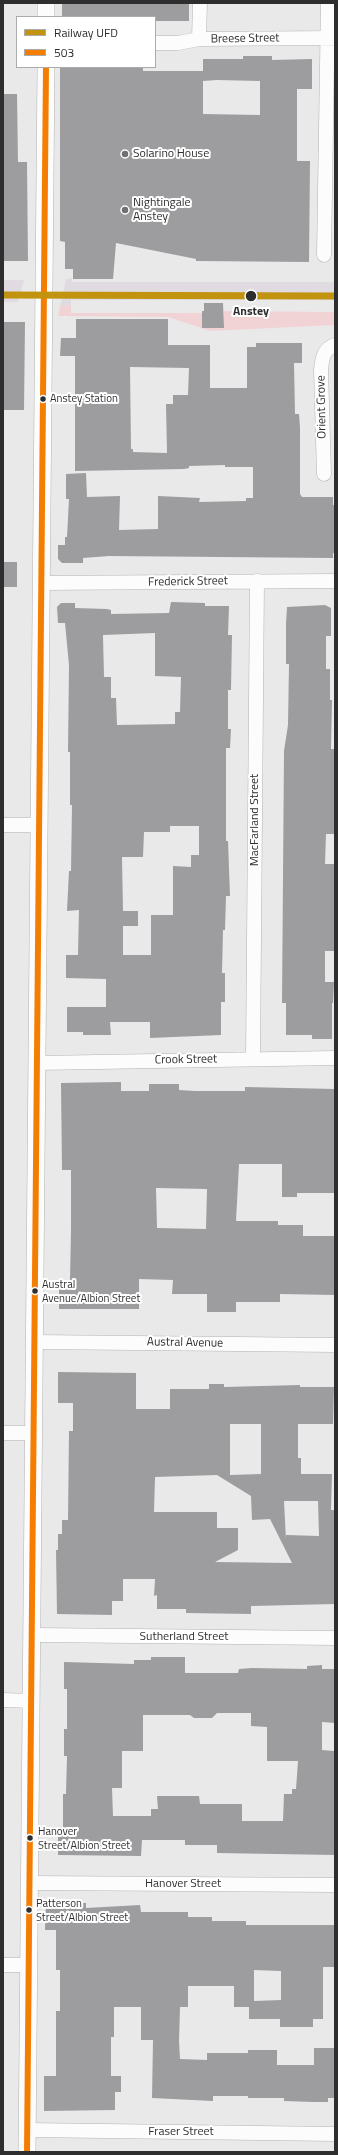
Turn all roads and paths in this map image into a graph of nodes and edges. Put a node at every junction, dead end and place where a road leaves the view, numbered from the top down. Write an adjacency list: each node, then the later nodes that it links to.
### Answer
1 (46, 3): 4 (street)
2 (200, 3): 6 (street)
3 (328, 3): 5 (street)
4 (46, 16)
5 (331, 38): 6 (street, Breese Street); 9 (street)
6 (200, 39): 7 (street, Breese Street)
7 (156, 43)
8 (46, 68): 14 (street)
9 (324, 255)
10 (335, 346): 11 (street, Orient Grove)
11 (324, 474)
12 (257, 581): 13 (street, Frederick Street); 14 (street, Frederick Street); 17 (street, MacFarland Street)
13 (335, 581)
14 (42, 583): 16 (street)
15 (3, 825): 16 (street)
16 (40, 825): 19 (street)
17 (253, 1058): 18 (street, Crook Street); 19 (street, Crook Street)
18 (335, 1058)
19 (38, 1063): 20 (street)
20 (34, 1342): 21 (street, Austral Avenue); 23 (street)
21 (335, 1345)
22 (3, 1432): 23 (street)
23 (34, 1433): 24 (street)
24 (33, 1635): 25 (street, Sutherland Street); 27 (street)
25 (335, 1638)
26 (3, 1700): 27 (street)
27 (32, 1700): 28 (street)
28 (30, 1883): 29 (street, Hanover Street); 31 (street)
29 (335, 1885)
30 (3, 1965): 31 (street)
31 (29, 1965): 32 (street)
32 (27, 2130): 33 (street, Fraser Street); 34 (street)
33 (335, 2134)
34 (27, 2152)

